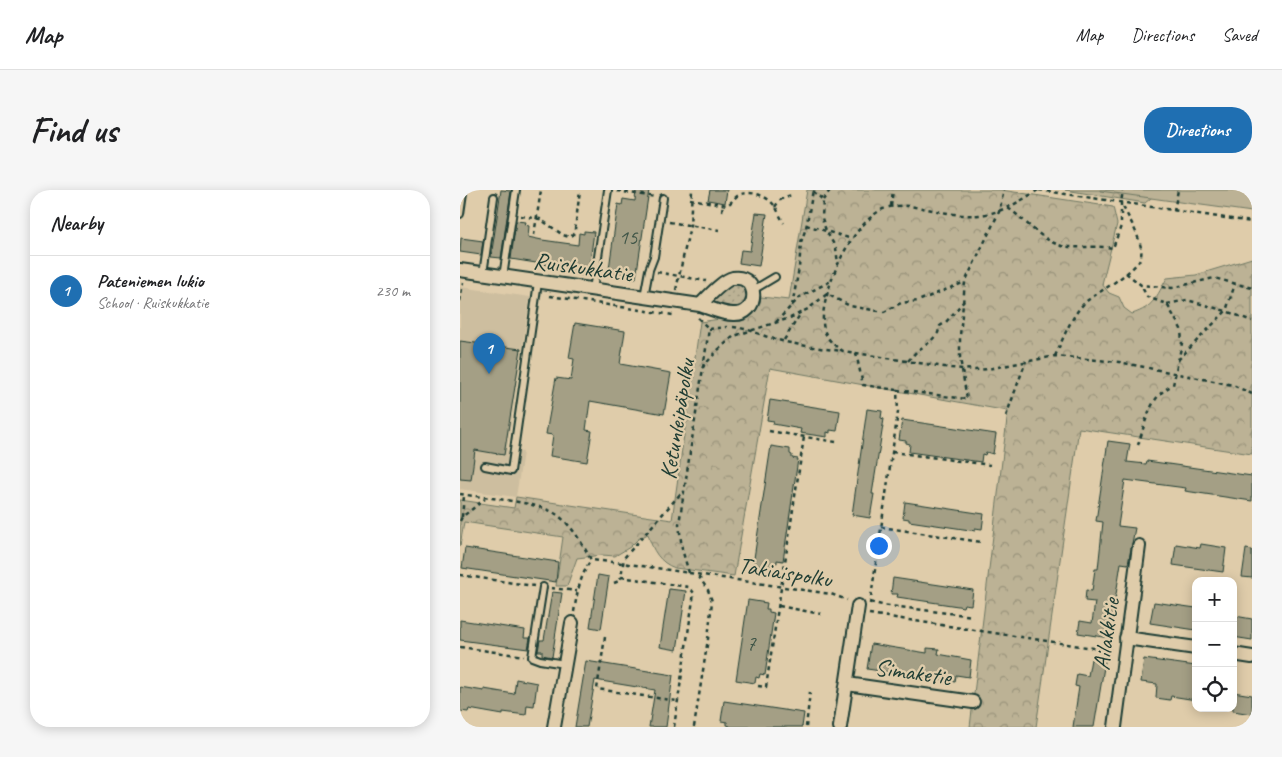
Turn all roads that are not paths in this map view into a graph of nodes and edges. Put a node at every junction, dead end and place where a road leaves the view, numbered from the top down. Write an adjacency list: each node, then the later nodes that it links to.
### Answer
1 (516, 190): 9 (lane)
2 (609, 190): 12 (lane)
3 (463, 193): 6 (lane)
4 (494, 197): 7 (lane)
5 (663, 198): 14 (lane)
6 (460, 214)
7 (483, 274): 8 (street, Ruiskukkatie); 9 (street, Ruiskukkatie)
8 (462, 275)
9 (503, 277): 11 (street, Ruiskukkatie)
10 (775, 277): 13 (lane)
11 (538, 282): 12 (street, Ruiskukkatie); 16 (lane)
12 (594, 290): 14 (street, Ruiskukkatie)
13 (753, 290): 15 (street); 15 (street, Ruiskukkatie)
14 (644, 297): 15 (street, Ruiskukkatie)
15 (696, 310)
16 (485, 466)
17 (1139, 546): 21 (street, Ailakkitie)
18 (543, 588): 25 (lane)
19 (864, 604): 26 (street)
20 (572, 623): 25 (street)
21 (1126, 638): 22 (street); 30 (street, Ailakkitie)
22 (1192, 647)
23 (1237, 655): 24 (street)
24 (1252, 657)
25 (565, 664): 28 (street)
26 (847, 684): 27 (street, Simaketie); 29 (street)
27 (973, 702)
28 (554, 727)
29 (840, 727)
30 (1115, 727)

